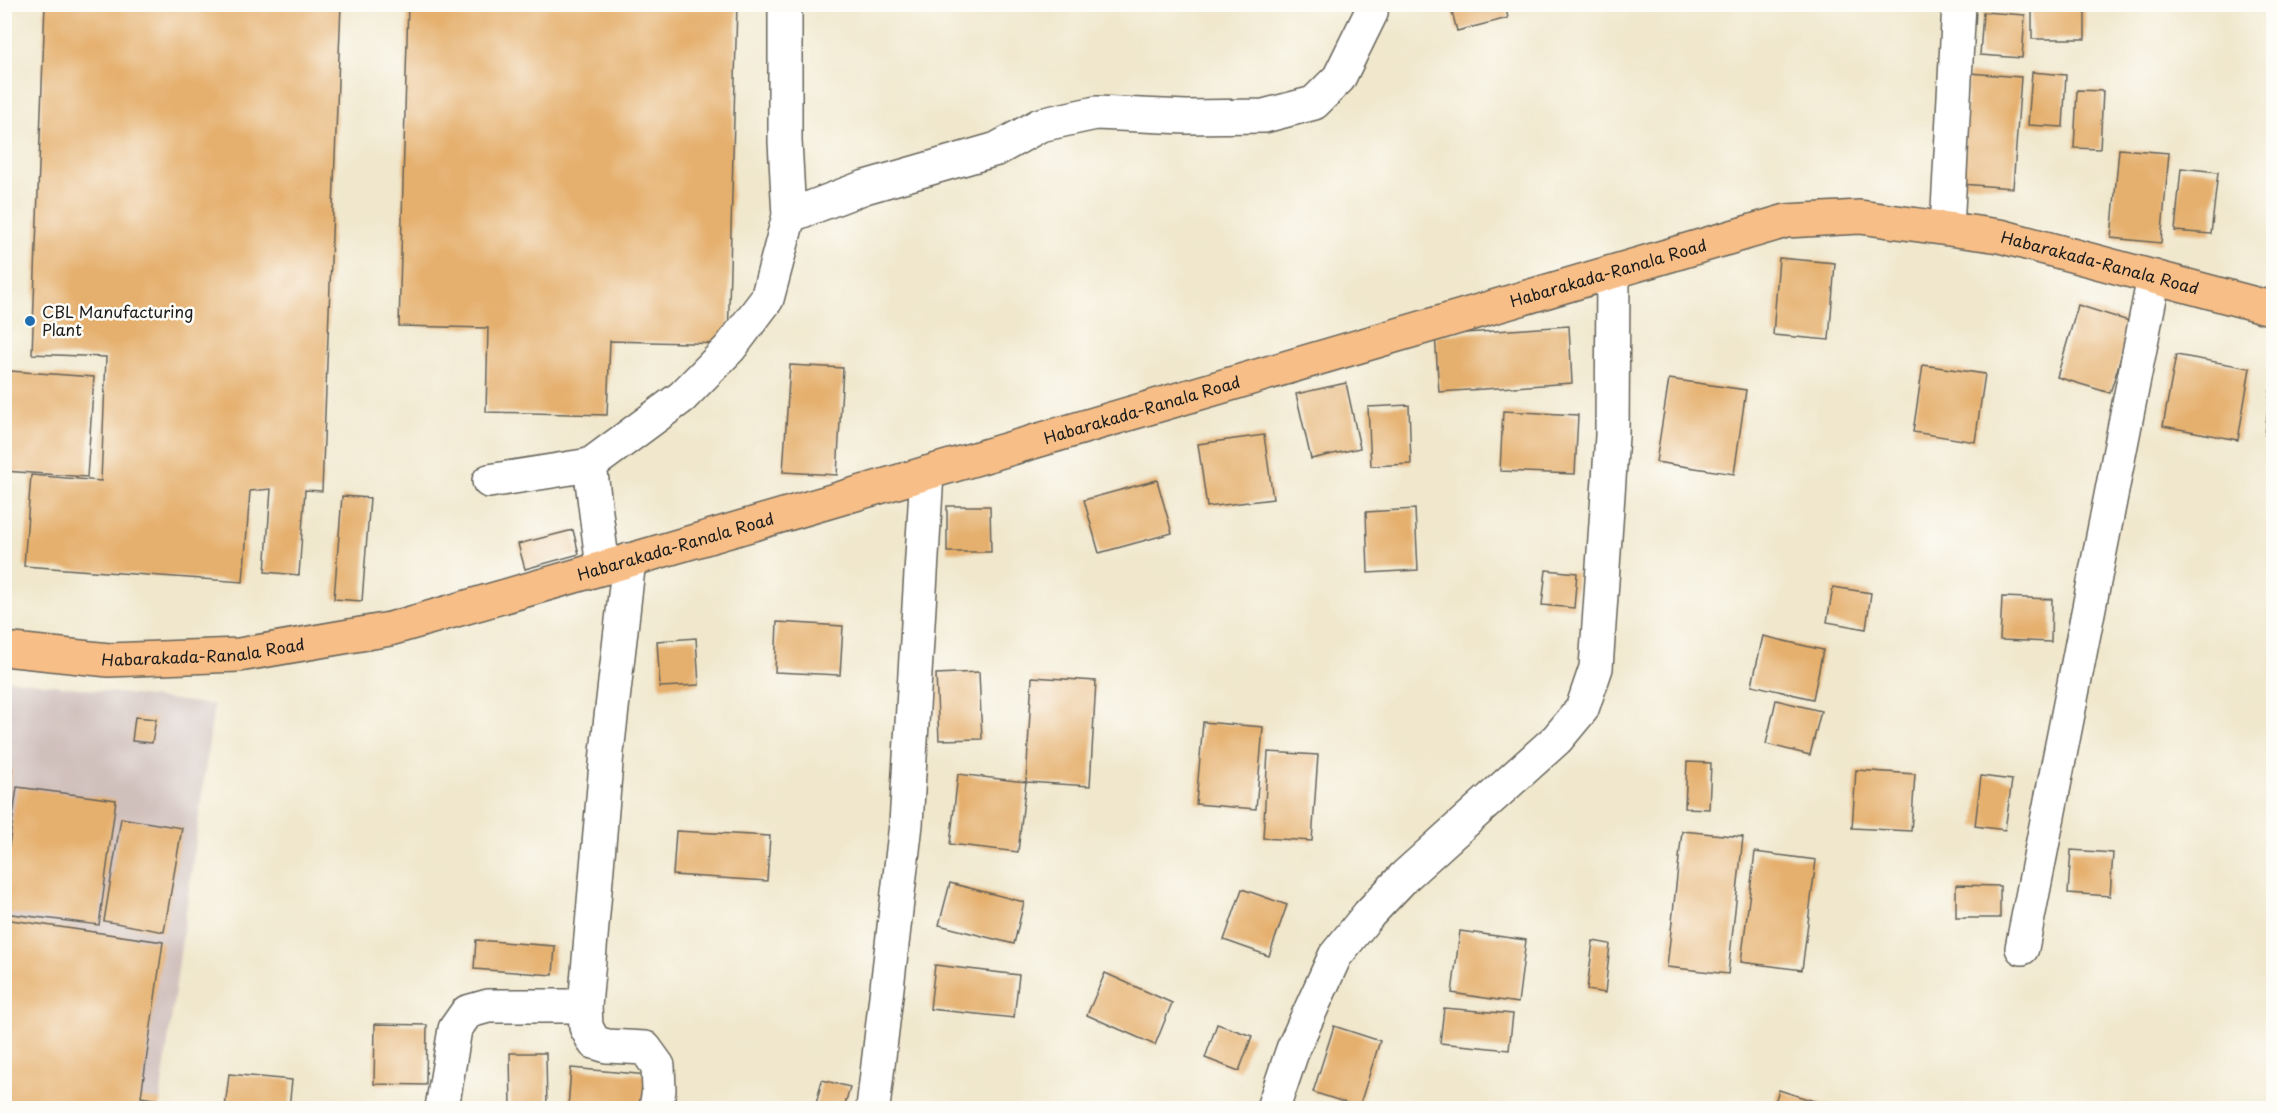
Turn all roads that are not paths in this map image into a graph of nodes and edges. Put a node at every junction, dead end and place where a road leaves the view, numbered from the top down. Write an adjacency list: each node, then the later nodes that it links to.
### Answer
1 (785, 4): 4 (street)
2 (1372, 4): 4 (street)
3 (1959, 4): 5 (street)
4 (789, 216): 9 (street)
5 (1947, 228): 6 (main road, Habarakada-Ranala Road); 7 (main road, Habarakada-Ranala Road)
6 (1613, 272): 10 (main road, Habarakada-Ranala Road); 19 (street)
7 (2154, 277): 8 (main road, Habarakada-Ranala Road); 14 (street)
8 (2274, 309)
9 (590, 465): 11 (street); 12 (street)
10 (927, 473): 12 (main road, Habarakada-Ranala Road); 18 (street)
11 (489, 481)
12 (616, 564): 13 (main road, Habarakada-Ranala Road); 15 (street)
13 (4, 649)
14 (2022, 948)
15 (585, 1006): 16 (street); 17 (street)
16 (442, 1108)
17 (656, 1108)
18 (873, 1108)
19 (1273, 1108)

